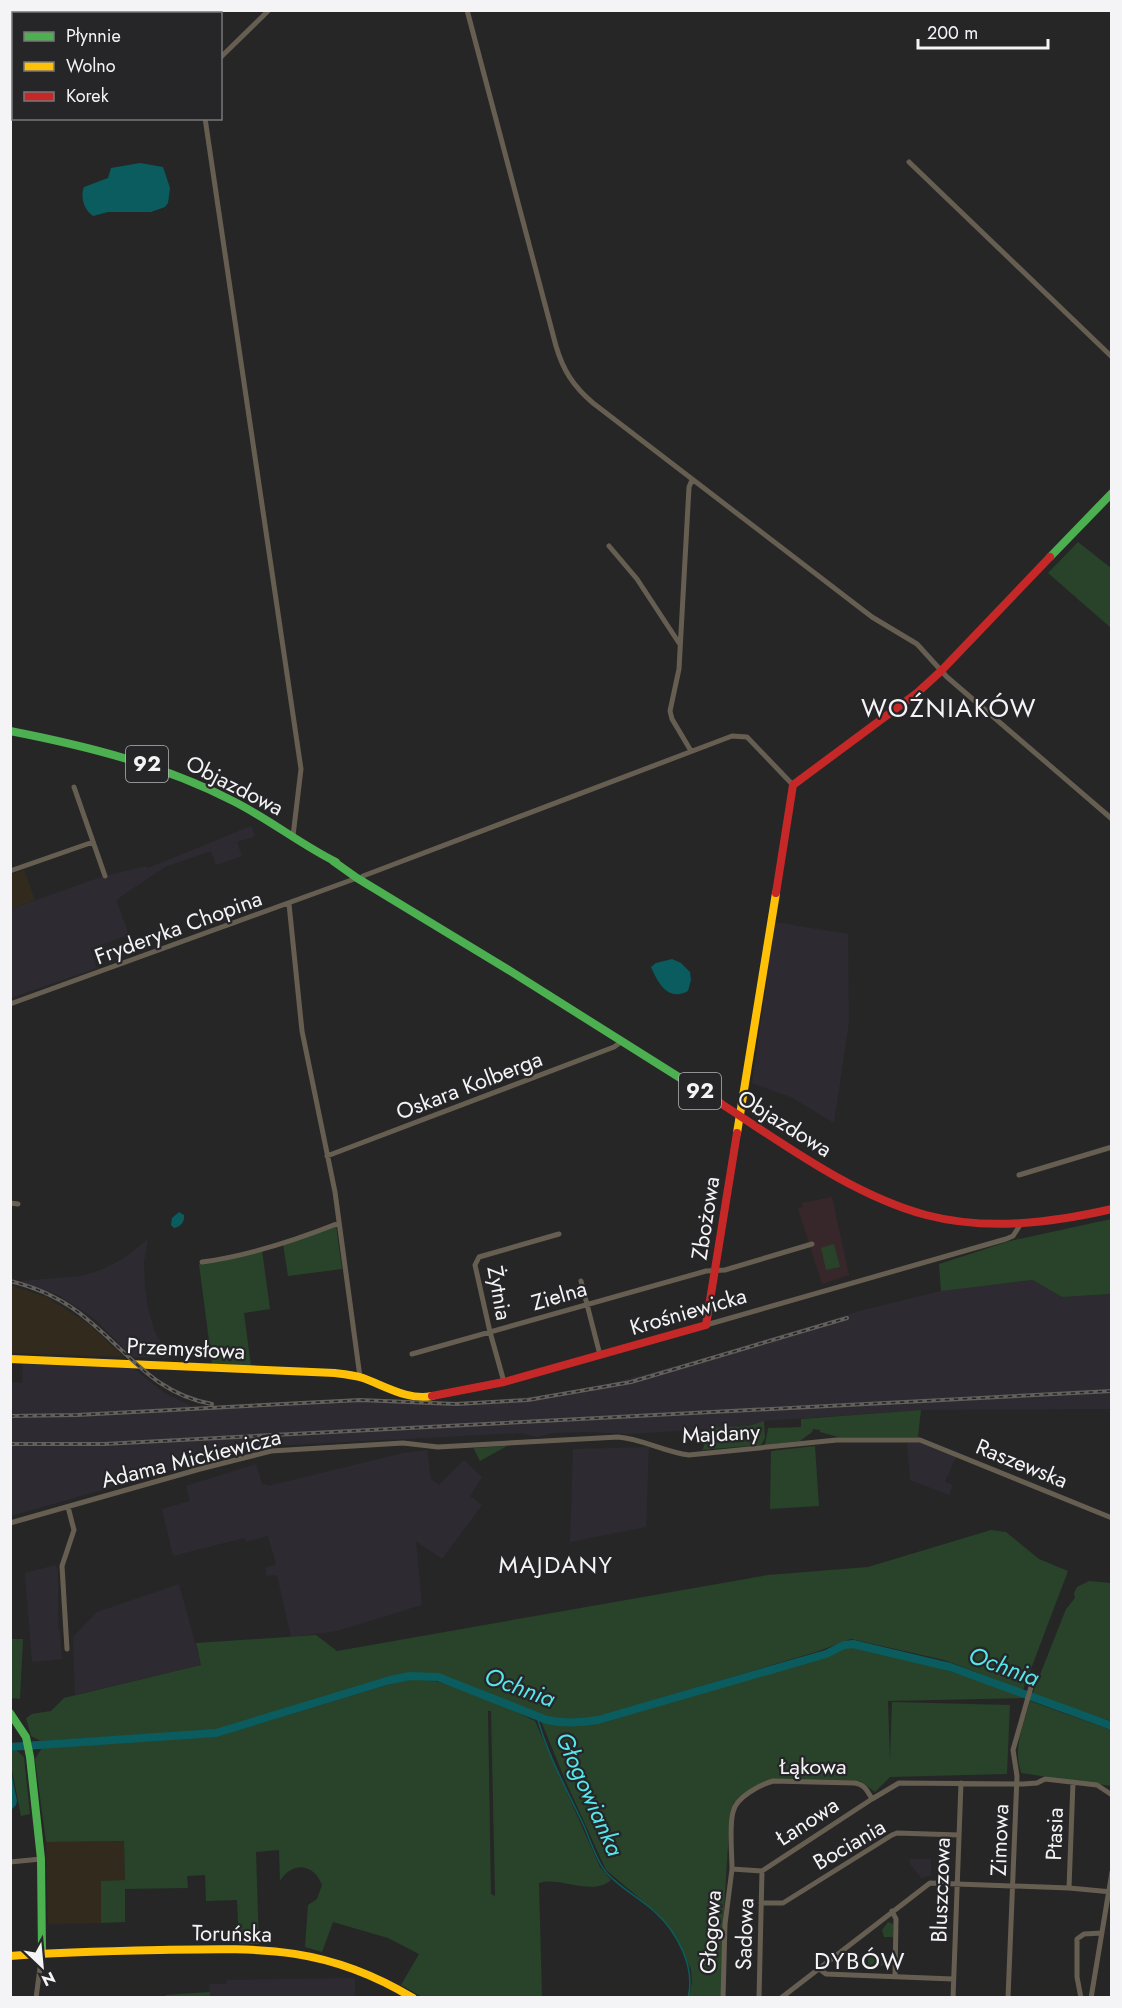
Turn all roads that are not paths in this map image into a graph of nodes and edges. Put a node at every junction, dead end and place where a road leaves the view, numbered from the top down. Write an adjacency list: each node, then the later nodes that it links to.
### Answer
1 (269, 10): 3 (street)
2 (467, 10): 7 (street)
3 (222, 56)
4 (205, 120): 17 (street)
5 (909, 162): 6 (street)
6 (1112, 357)
7 (692, 480): 10 (street); 11 (street)
8 (1112, 493): 11 (street)
9 (609, 546): 10 (street)
10 (680, 644): 13 (street)
11 (941, 670): 14 (street); 16 (street)
12 (10, 731): 17 (street, Objazdowa / 92)
13 (691, 751): 14 (street, Fryderyka Chopina); 21 (street, Fryderyka Chopina)
14 (793, 785): 25 (street, Zbożowa)
15 (74, 787): 18 (street)
16 (1112, 819)
17 (293, 836): 21 (street, Objazdowa / 92)
18 (93, 842): 19 (street); 20 (street)
19 (10, 871)
20 (105, 876)
21 (360, 877): 22 (street, Fryderyka Chopina); 24 (street, Objazdowa / 92)
22 (289, 904): 23 (street, Fryderyka Chopina); 27 (street)
23 (10, 1005)
24 (621, 1042): 25 (street, Objazdowa / 92); 27 (street, Oskara Kolberga)
25 (739, 1116): 33 (street, Objazdowa / 92); 37 (street, Zbożowa)
26 (1112, 1147): 28 (street)
27 (327, 1156): 32 (street)
28 (1019, 1175)
29 (10, 1203): 30 (street)
30 (18, 1204)
31 (1112, 1209): 33 (street, 92)
32 (339, 1222): 36 (street); 45 (street)
33 (1020, 1225): 40 (street, Krośniewicka)
34 (559, 1234): 41 (street, Żytnia)
35 (812, 1244): 37 (street, Zielna)
36 (202, 1262)
37 (714, 1271): 39 (street, Zielna); 40 (street, Zbożowa)
38 (581, 1281): 39 (street)
39 (587, 1304): 41 (street, Zielna); 43 (street)
40 (706, 1325): 43 (street, Krośniewicka)
41 (490, 1332): 42 (street, Zielna); 46 (street, Żytnia)
42 (412, 1354)
43 (600, 1355): 46 (street, Krośniewicka)
44 (10, 1359): 45 (street, Przemysłowa)
45 (360, 1377): 46 (street, Krośniewicka)
46 (504, 1382)
47 (920, 1440): 48 (street, Majdany); 50 (street, Raszewska)
48 (419, 1444): 49 (street, Adama Mickiewicza)
49 (68, 1507): 51 (street, Adama Mickiewicza); 52 (street)
50 (1112, 1518)
51 (10, 1523)
52 (67, 1649)
53 (1031, 1687): 57 (street, Zimowa)
54 (10, 1713): 61 (street)
55 (1072, 1782): 57 (street, Łąkowa); 58 (street, Łąkowa); 68 (street, Ptasia)
56 (960, 1783): 57 (street, Łąkowa); 59 (street, Łąkowa); 60 (street, Bluszczowa)
57 (1017, 1784): 67 (street, Zimowa)
58 (1112, 1795)
59 (872, 1799): 63 (street, Łąkowa); 64 (street, Łanowa)
60 (958, 1835): 66 (street, Bluszczowa); 70 (street, Bociania)
61 (40, 1859): 62 (street); 73 (street)
62 (10, 1862)
63 (732, 1869): 64 (street); 80 (street, Głogowa)
64 (762, 1871): 70 (street, Sadowa)
65 (1112, 1872): 69 (street)
66 (957, 1883): 67 (street); 71 (street); 77 (street, Bluszczowa)
67 (1014, 1886): 68 (street); 84 (street, Zimowa)
68 (1069, 1888): 69 (street)
69 (1110, 1892): 72 (street)
70 (761, 1903): 81 (street, Sadowa)
71 (892, 1911): 75 (street); 76 (street)
72 (1102, 1933): 85 (street); 86 (street)
73 (42, 1953): 74 (street, Toruńska); 78 (street); 79 (street, Toruńska)
74 (10, 1956)
75 (819, 1968): 76 (street); 82 (street)
76 (895, 1977): 77 (street)
77 (953, 1979): 83 (street, Bluszczowa)
78 (36, 1998)
79 (413, 1998)
80 (723, 1998)
81 (759, 1998)
82 (781, 1998)
83 (953, 1998)
84 (1008, 1998)
85 (1081, 1998)
86 (1091, 1998)

